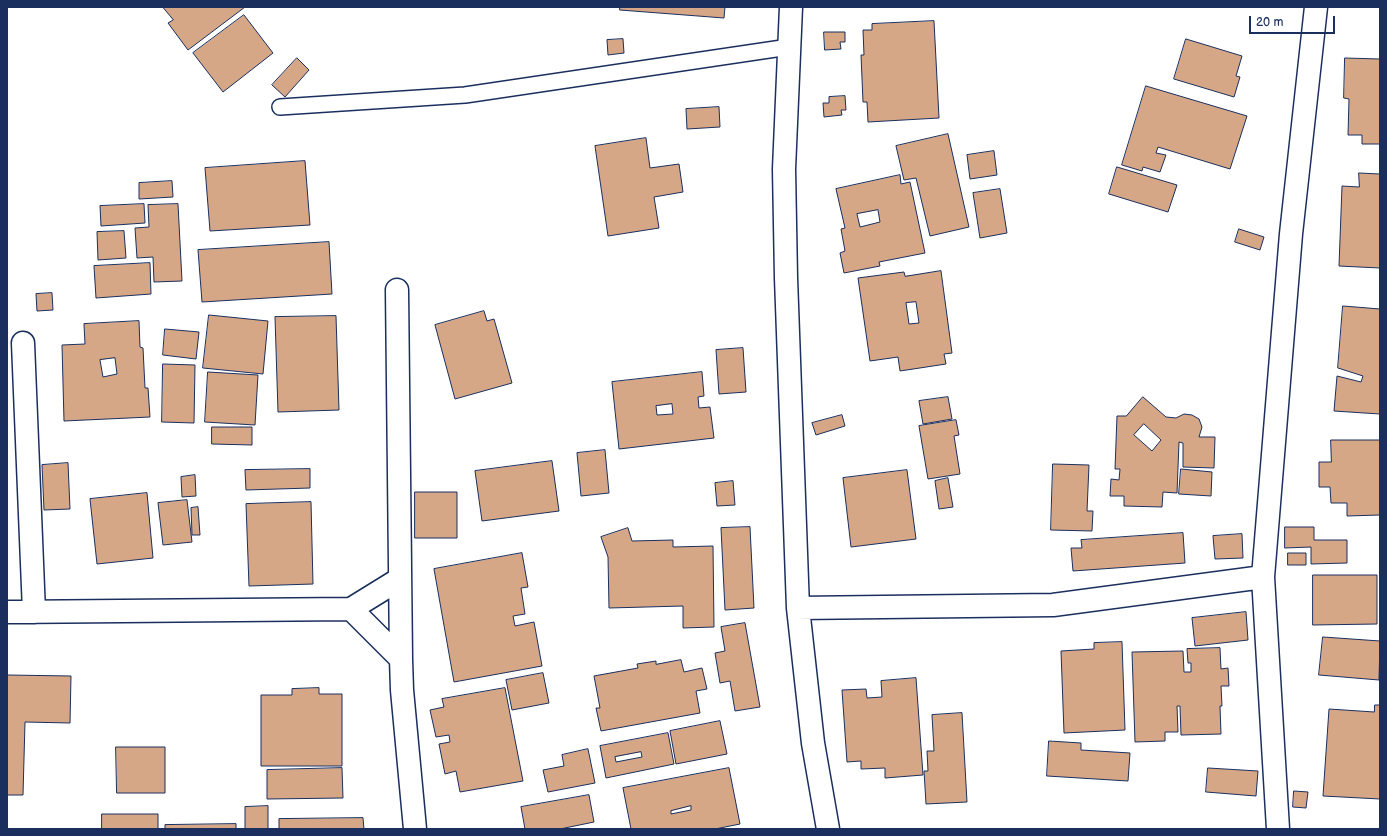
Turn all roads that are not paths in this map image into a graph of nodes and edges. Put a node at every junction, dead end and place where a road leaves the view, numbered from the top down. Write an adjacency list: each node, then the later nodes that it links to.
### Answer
1 (791, 7): 3 (street)
2 (1313, 8): 7 (street)
3 (789, 47): 4 (lane); 9 (street)
4 (280, 107)
5 (397, 290): 8 (street)
6 (23, 343): 12 (street)
7 (1263, 577): 9 (street); 16 (street)
8 (398, 580): 10 (street); 13 (street)
9 (798, 608): 15 (street)
10 (351, 609): 12 (street); 13 (street)
11 (7, 612): 12 (street)
12 (34, 612)
13 (401, 659): 14 (street)
14 (415, 829)
15 (828, 829)
16 (1278, 829)

